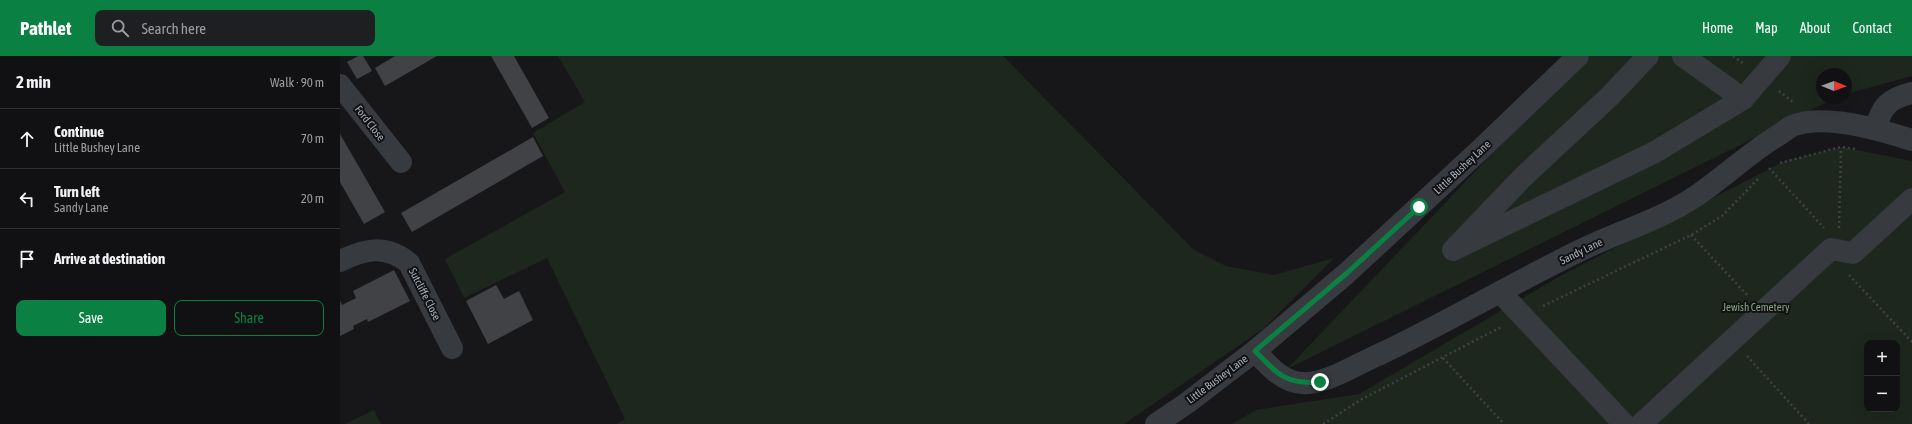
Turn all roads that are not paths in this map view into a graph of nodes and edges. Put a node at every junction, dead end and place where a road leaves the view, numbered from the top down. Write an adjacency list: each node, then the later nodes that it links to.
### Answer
1 (1578, 56): 15 (street, Little Bushey Lane)
2 (1648, 56): 7 (street)
3 (1683, 56): 7 (street)
4 (1780, 56): 7 (street)
5 (340, 85): 10 (street, Ford Close)
6 (1912, 92): 8 (street)
7 (1743, 98)
8 (1875, 129): 9 (street, Sandy Lane); 13 (street, Sandy Lane)
9 (1912, 140)
10 (401, 162)
11 (1912, 199): 18 (street)
12 (340, 261): 14 (street, Sutcliffe Close)
13 (1500, 292): 15 (street, Sandy Lane); 17 (street)
14 (452, 348)
15 (1255, 351): 16 (street, Little Bushey Lane)
16 (1156, 424)
17 (1624, 424)
18 (1641, 424)

